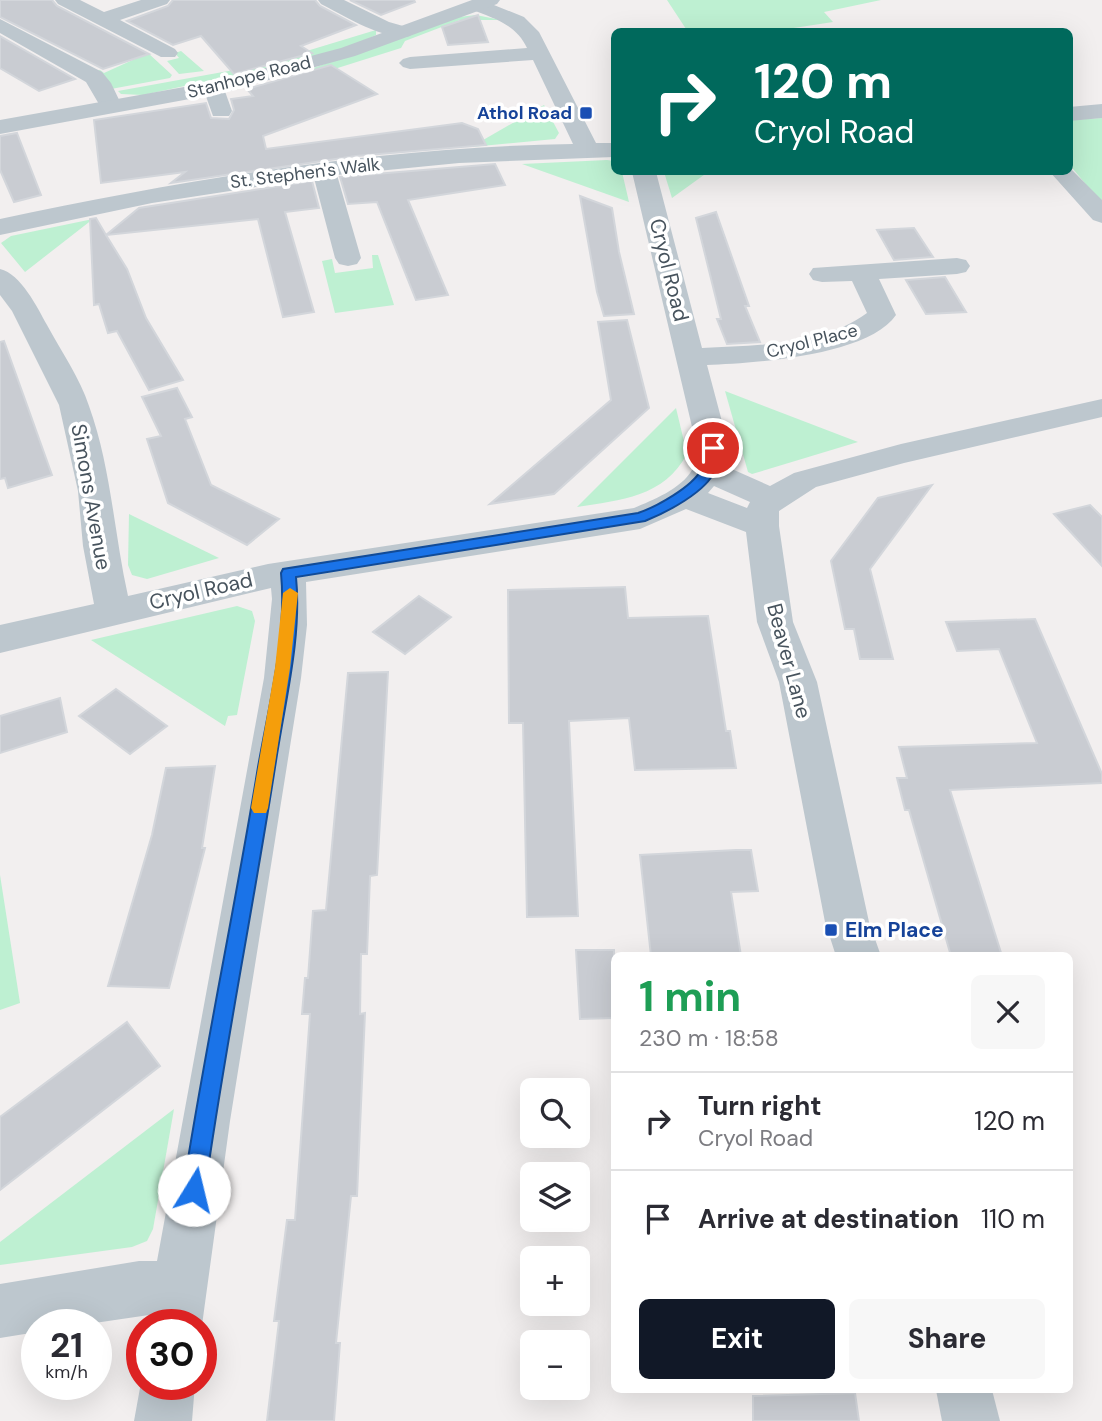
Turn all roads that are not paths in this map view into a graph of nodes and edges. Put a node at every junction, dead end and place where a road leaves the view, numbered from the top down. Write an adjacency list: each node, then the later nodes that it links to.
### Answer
1 (65, 0): 5 (street)
2 (160, 0): 5 (street)
3 (342, 2): 7 (street)
4 (483, 2): 7 (street, Stanhope Road); 9 (street)
5 (103, 19): 8 (street)
6 (0, 25): 12 (street)
7 (402, 32): 11 (street, Stanhope Road)
8 (169, 53)
9 (541, 53): 10 (street); 17 (street)
10 (410, 63)
11 (214, 88): 12 (street, Stanhope Road); 13 (street)
12 (111, 106): 16 (street, Stanhope Road)
13 (221, 111)
14 (1102, 111): 15 (street)
15 (1073, 114)
16 (0, 127)
17 (588, 150): 18 (street, St. Stephen's Walk); 19 (street, St. Stephen's Walk)
18 (611, 150)
19 (324, 170): 23 (street, St. Stephen's Walk); 24 (street)
20 (645, 175): 30 (street, Cryol Road)
21 (1065, 175): 22 (street)
22 (1102, 215)
23 (0, 228)
24 (348, 258)
25 (957, 266): 26 (street)
26 (862, 272): 27 (street); 30 (street, Cryol Place)
27 (822, 274)
28 (0, 277): 29 (street, Simons Avenue)
29 (12, 314): 36 (street, Simons Avenue)
30 (691, 357): 32 (street, Cryol Road)
31 (1102, 408): 34 (street)
32 (708, 471): 33 (street, Cryol Road); 34 (street)
33 (683, 496): 34 (street); 35 (street, Cryol Road)
34 (767, 512): 38 (street, Beaver Lane)
35 (288, 573): 36 (street, Cryol Road); 39 (street)
36 (113, 612): 37 (street, Cryol Road)
37 (0, 639)
38 (858, 952)
39 (177, 1306): 40 (street)
40 (0, 1311)
41 (965, 1393): 44 (street)
42 (165, 1400): 43 (street)
43 (163, 1421)
44 (971, 1421)

